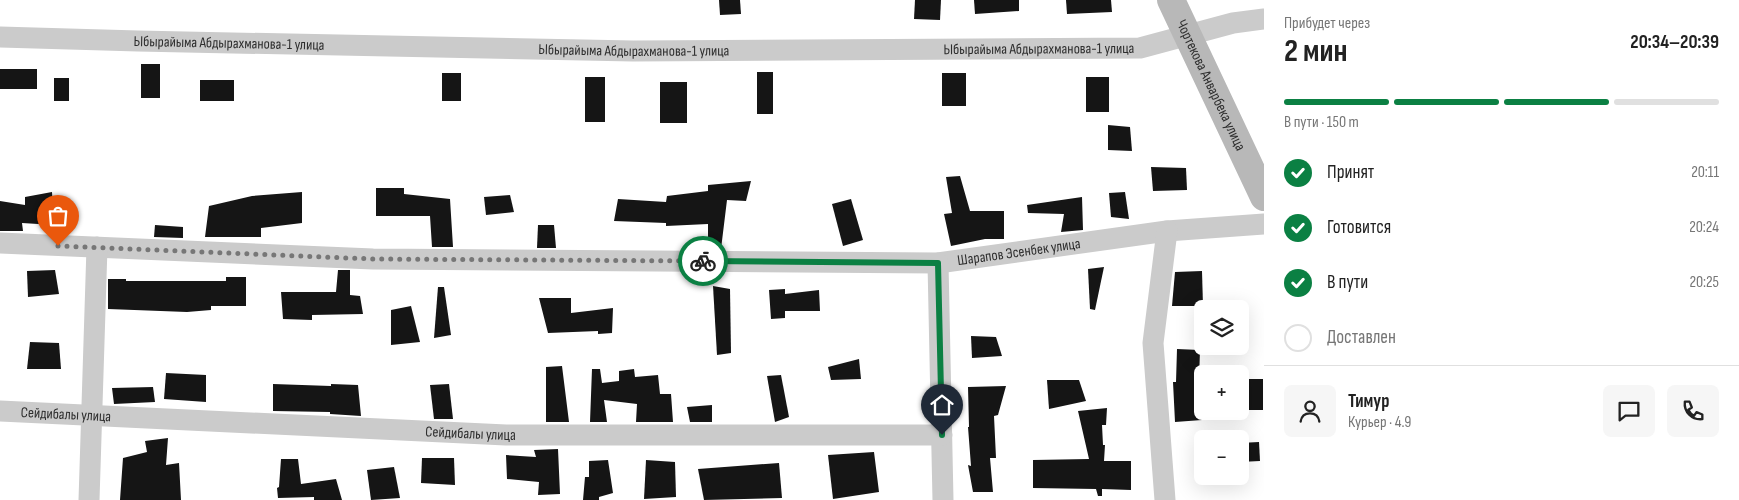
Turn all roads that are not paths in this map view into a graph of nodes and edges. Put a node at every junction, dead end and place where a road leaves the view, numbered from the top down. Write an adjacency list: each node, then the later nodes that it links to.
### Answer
1 (1170, 0): 3 (street, Чортекова Анварбека улица)
2 (1264, 19): 3 (street, Ыбырайыма Абдырахманова-1 улица)
3 (1186, 35): 4 (street, Ыбырайыма Абдырахманова-1 улица); 5 (street, Чортекова Анварбека улица)
4 (0, 37)
5 (1264, 197)
6 (1264, 224): 7 (street, Шарапов Эсенбек улица)
7 (1168, 231): 10 (street, Шарапов Эсенбек улица); 16 (street)
8 (0, 244): 9 (street, Шарапов Эсенбек улица)
9 (97, 248): 10 (street, Шарапов Эсенбек улица); 12 (street)
10 (938, 263): 13 (street)
11 (0, 411): 12 (street, Сейдибалы улица)
12 (91, 416): 13 (street, Сейдибалы улица); 14 (street)
13 (942, 435): 15 (street)
14 (89, 500)
15 (943, 500)
16 (1165, 500)

